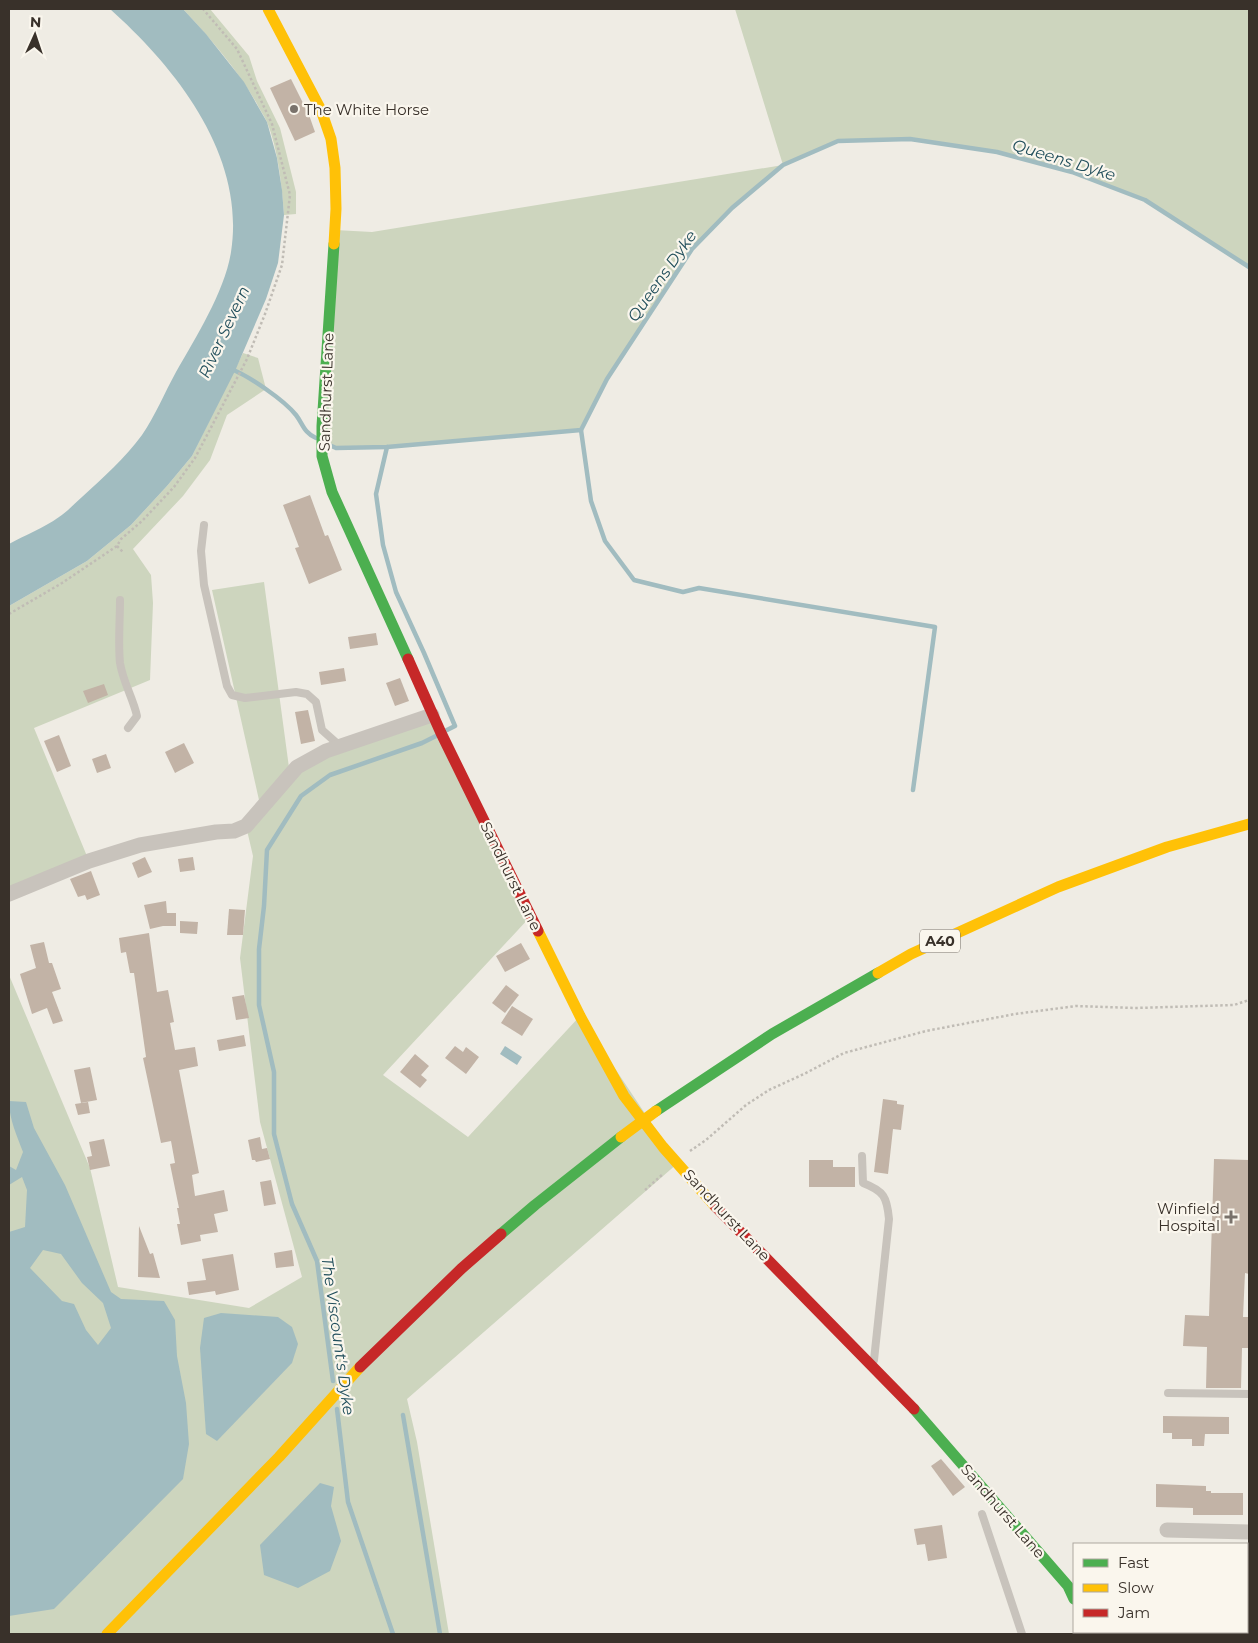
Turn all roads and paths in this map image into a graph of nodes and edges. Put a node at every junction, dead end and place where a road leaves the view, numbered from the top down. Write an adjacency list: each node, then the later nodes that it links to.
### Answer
1 (203, 9): 4 (path)
2 (268, 9): 8 (main road, Sandhurst Lane)
3 (204, 525): 10 (lane)
4 (117, 546): 5 (path); 7 (path)
5 (123, 552)
6 (120, 600): 9 (lane)
7 (9, 614)
8 (432, 715): 10 (street); 15 (main road, Sandhurst Lane)
9 (128, 728)
10 (340, 746): 12 (street)
11 (1249, 824): 25 (main road, A40, bridge)
12 (9, 894)
13 (1249, 1000): 15 (path)
14 (862, 1156): 18 (lane)
15 (678, 1163): 18 (main road, Sandhurst Lane)
16 (660, 1176): 17 (path)
17 (645, 1190)
18 (873, 1365): 24 (main road, Sandhurst Lane)
19 (1168, 1393): 20 (lane)
20 (1249, 1394)
21 (982, 1514): 26 (lane)
22 (1167, 1530): 23 (street)
23 (1249, 1532)
24 (1073, 1597)
25 (107, 1634)
26 (1022, 1634)

